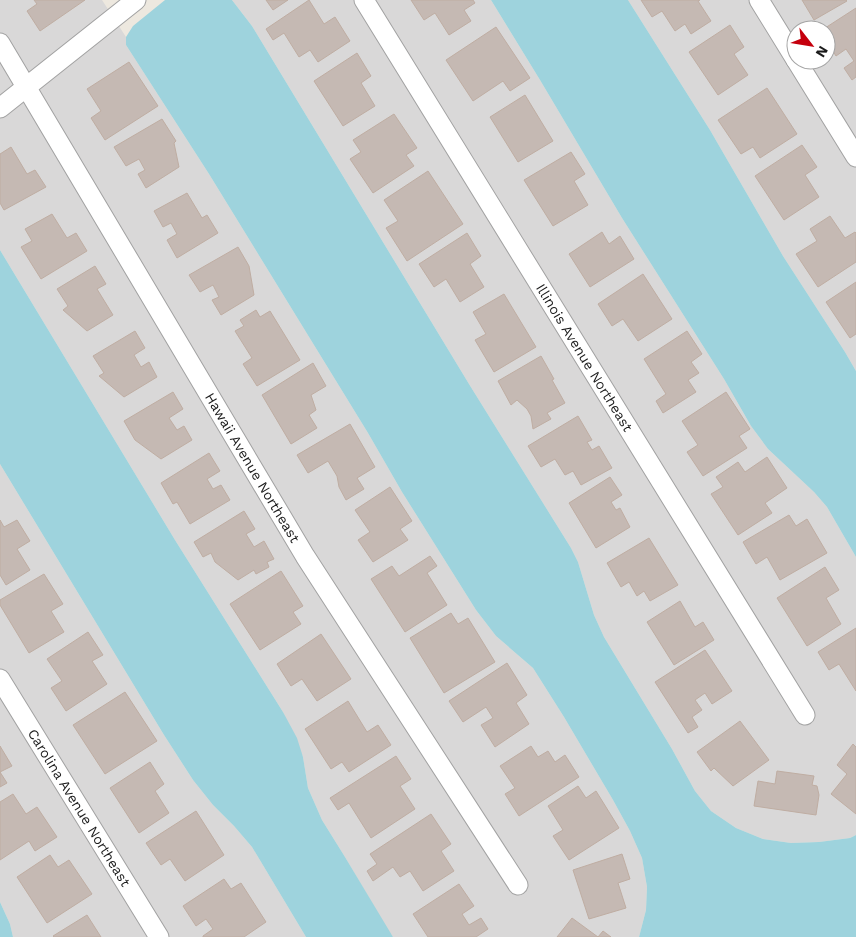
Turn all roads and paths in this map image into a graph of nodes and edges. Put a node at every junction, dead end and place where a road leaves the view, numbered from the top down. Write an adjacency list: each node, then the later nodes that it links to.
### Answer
1 (136, 0): 7 (street)
2 (364, 0): 11 (street, Illinois Avenue Northeast)
3 (759, 0): 5 (street)
4 (0, 42): 7 (street, Hawaii Avenue Northeast)
5 (786, 44)
6 (802, 70): 9 (street)
7 (27, 86): 8 (street); 12 (street, Hawaii Avenue Northeast)
8 (0, 108)
9 (856, 157)
10 (0, 679): 13 (street, Carolina Avenue Northeast)
11 (804, 715)
12 (518, 885)
13 (159, 937)

